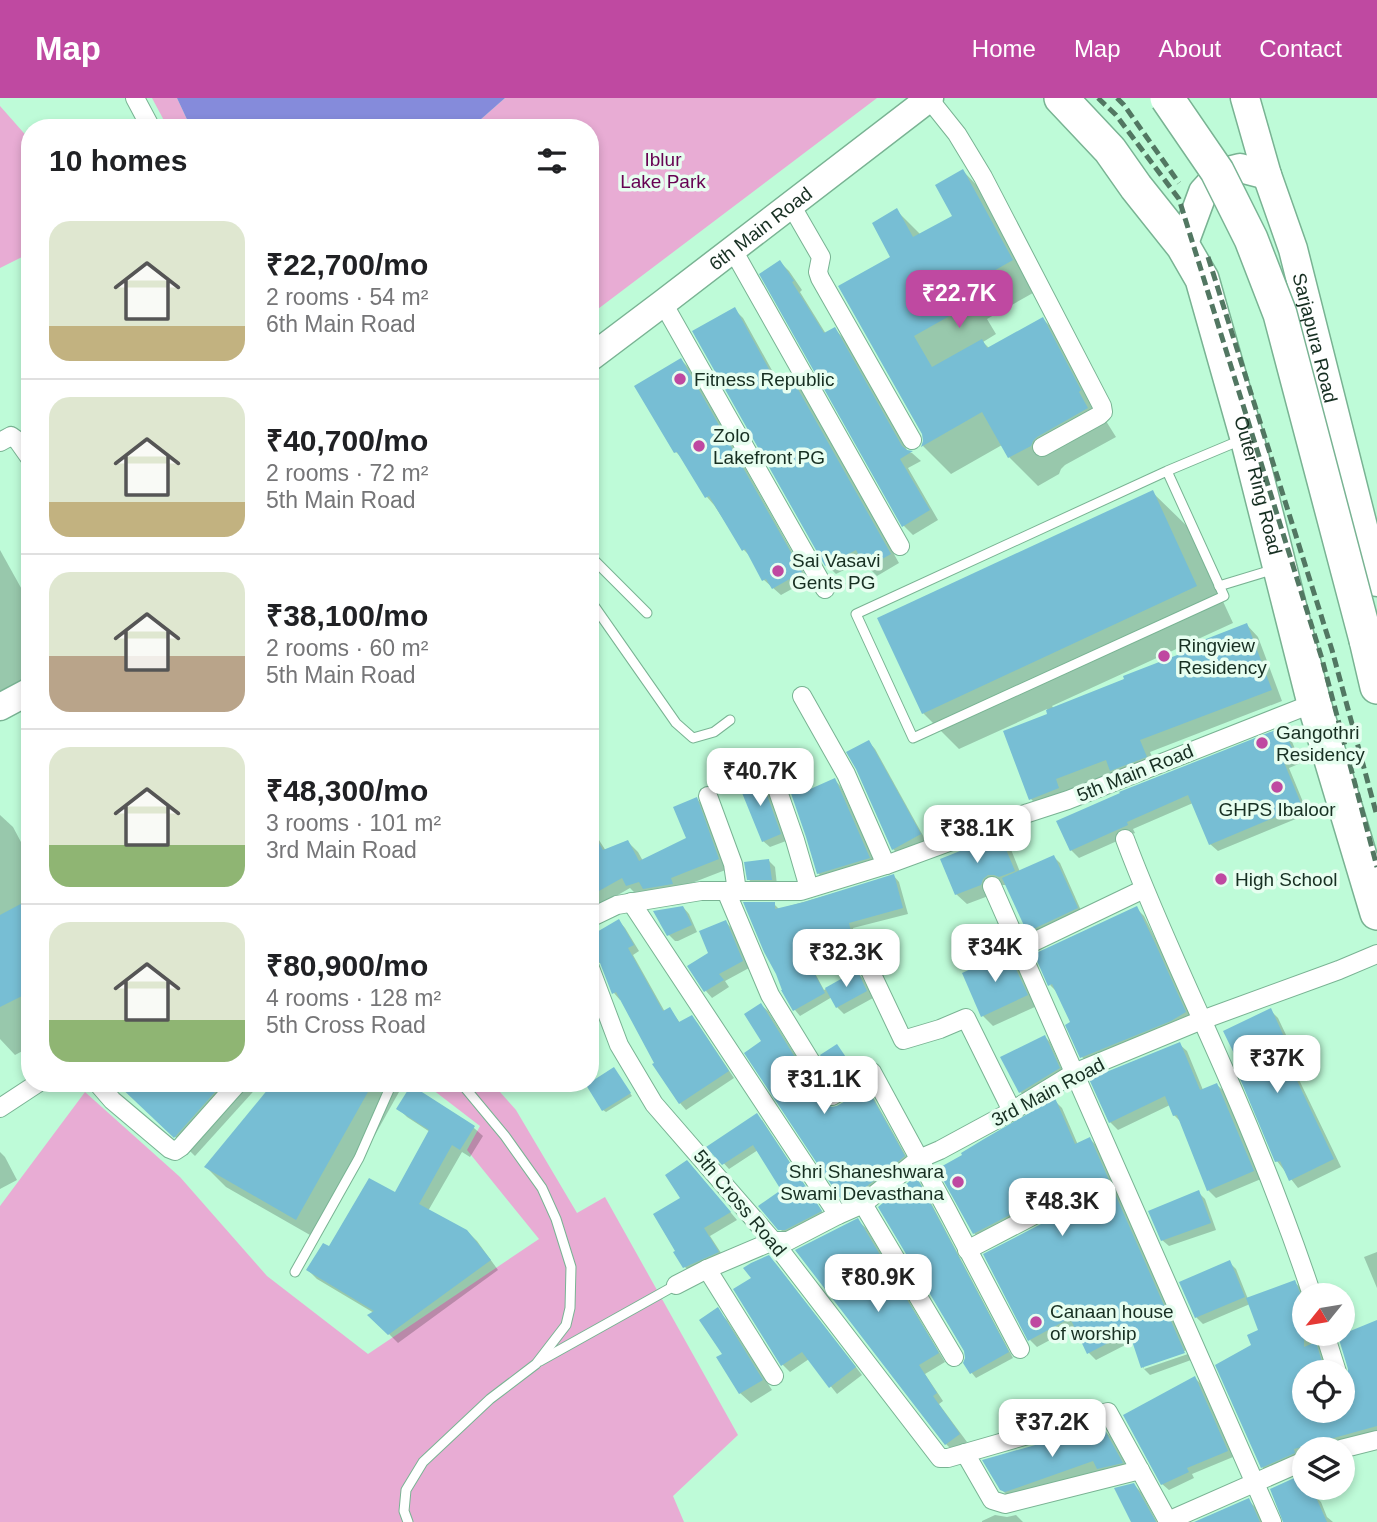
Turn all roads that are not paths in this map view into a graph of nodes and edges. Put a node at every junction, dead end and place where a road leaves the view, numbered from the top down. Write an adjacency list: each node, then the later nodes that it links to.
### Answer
1 (135, 98): 6 (street)
2 (1061, 98): 10 (highway, Outer Ring Road)
3 (1166, 98): 8 (main road); 28 (highway, bridge)
4 (1245, 98): 7 (main road, Sarjapura Road)
5 (930, 99): 9 (street, 6th Main Road); 18 (street)
6 (146, 119)
7 (1267, 175): 8 (main road); 23 (main road, Sarjapura Road)
8 (1203, 192): 10 (main road)
9 (791, 205): 11 (street, 6th Main Road); 15 (street)
10 (1183, 246): 14 (highway, Outer Ring Road)
11 (733, 250): 12 (street, 6th Main Road); 20 (street)
12 (663, 303): 13 (street, 6th Main Road); 25 (street)
13 (599, 351)
14 (1247, 438): 19 (lane); 22 (highway, Outer Ring Road)
15 (912, 440)
16 (0, 442): 17 (street)
17 (21, 445)
18 (1042, 447)
19 (1167, 471): 24 (lane); 24 (lane)
20 (900, 546)
21 (599, 565): 27 (lane)
22 (1280, 567): 24 (lane); 31 (highway, Outer Ring Road)
23 (1377, 582)
24 (1219, 586)
25 (825, 589)
26 (599, 613): 33 (lane)
27 (647, 613)
28 (1377, 687)
29 (21, 696): 32 (street)
30 (802, 696): 37 (street)
31 (1314, 703): 37 (street, 5th Main Road); 43 (highway, Outer Ring Road)
32 (0, 707)
33 (730, 720)
34 (773, 777): 39 (street)
35 (708, 796): 41 (street)
36 (1125, 839): 40 (street)
37 (886, 865): 39 (street, 5th Main Road)
38 (992, 887): 46 (street)
39 (808, 888): 41 (street, 5th Main Road)
40 (1144, 889): 46 (street); 49 (street)
41 (732, 891): 42 (street, 5th Main Road); 58 (street)
42 (631, 902): 44 (street, 5th Main Road); 61 (street)
43 (1377, 913)
44 (599, 914)
45 (858, 945): 57 (street)
46 (1020, 949): 50 (street)
47 (1377, 954): 49 (street, 3rd Main Road)
48 (599, 992): 62 (street, 5th Cross Road)
49 (1202, 1020): 50 (street, 3rd Main Road); 66 (street)
50 (1074, 1073): 57 (street, 3rd Main Road); 77 (street)
51 (24, 1092): 56 (street)
52 (105, 1092): 53 (street)
53 (231, 1092)
54 (388, 1092): 65 (lane)
55 (468, 1092): 70 (lane)
56 (0, 1108)
57 (1012, 1111): 58 (street, 3rd Main Road)
58 (919, 1159): 60 (street, 3rd Main Road); 63 (street)
59 (1065, 1199): 63 (street)
60 (863, 1204): 61 (street, 3rd Main Road); 69 (street)
61 (838, 1215): 62 (street, 3rd Main Road)
62 (773, 1241): 64 (street, 3rd Main Road); 74 (street, 5th Cross Road)
63 (967, 1250): 68 (street)
64 (707, 1269): 67 (street, 3rd Main Road); 71 (street)
65 (295, 1272)
66 (1308, 1283)
67 (676, 1285): 70 (lane)
68 (1020, 1349)
69 (954, 1357)
70 (536, 1364): 79 (lane)
71 (774, 1376)
72 (1377, 1440): 73 (street)
73 (1355, 1446)
74 (965, 1453): 76 (street); 76 (street)
75 (1292, 1466): 77 (street)
76 (1140, 1470): 78 (street)
77 (1255, 1482): 78 (street); 80 (street)
78 (1168, 1521)
79 (408, 1522)
80 (1272, 1522)

